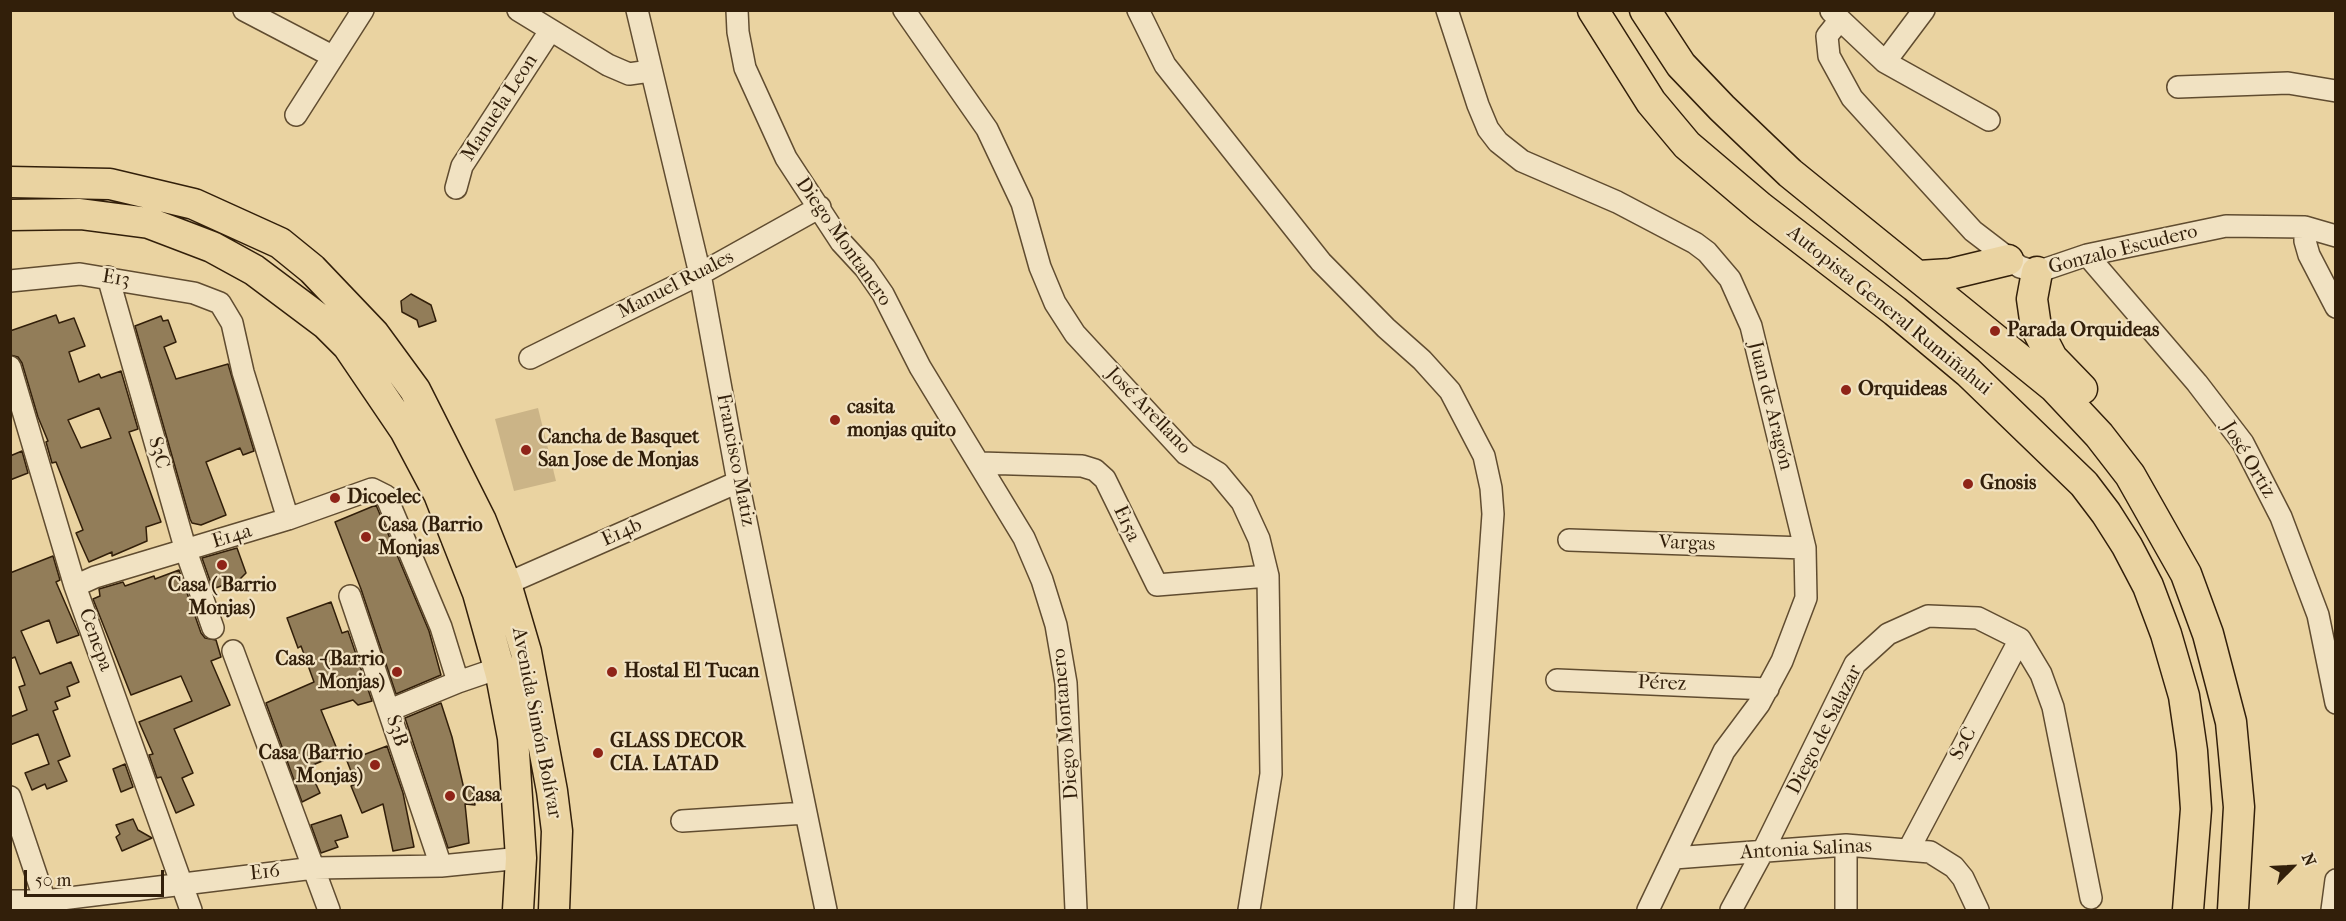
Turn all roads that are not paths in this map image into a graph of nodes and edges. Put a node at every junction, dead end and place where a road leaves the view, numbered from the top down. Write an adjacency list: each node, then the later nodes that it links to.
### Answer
1 (244, 10): 14 (street)
2 (363, 10): 14 (street)
3 (518, 10): 13 (street)
4 (637, 10): 16 (street, Francisco Matiz)
5 (737, 10): 23 (street, Diego Montanero)
6 (904, 10): 44 (street, José Arellano)
7 (1138, 10): 79 (street)
8 (1447, 10): 42 (street, Juan de Aragón)
9 (1593, 10): 84 (highway, Autopista General Rumiñahui)
10 (1645, 10): 31 (highway)
11 (1924, 10): 15 (street)
12 (1835, 16): 15 (street); 28 (street, Gonzalo Escudero)
13 (550, 31): 16 (street); 22 (street, Manuela Leon)
14 (332, 56): 19 (street)
15 (1885, 62): 20 (street)
16 (650, 71): 30 (street, Francisco Matiz)
17 (2178, 87): 18 (street)
18 (2336, 91)
19 (296, 115)
20 (1989, 120)
21 (10, 182): 45 (highway, Avenida Simón Bolívar)
22 (456, 188)
23 (820, 207): 30 (street, Manuel Ruales); 37 (street, Diego Montanero)
24 (10, 215): 51 (highway, Avenida Simón Bolívar)
25 (2305, 226): 26 (street, Gonzalo Escudero); 27 (street, Gonzalo Escudero); 34 (street)
26 (2336, 236)
27 (2087, 255): 29 (street, Gonzalo Escudero); 55 (street, José Ortiz)
28 (2008, 260): 29 (street, Gonzalo Escudero); 31 (highway)
29 (2037, 272): 40 (highway)
30 (700, 274): 35 (street, Manuel Ruales); 38 (street, Francisco Matiz)
31 (1919, 276): 40 (highway)
32 (108, 277): 33 (street, E13); 39 (street, E13); 43 (street, S3C)
33 (10, 281)
34 (2336, 307)
35 (530, 358)
36 (10, 367): 46 (street, Cenepa)
37 (980, 463): 44 (street, E15a); 77 (street, Diego Montanero)
38 (738, 482): 45 (street, E14b); 58 (street, Francisco Matiz)
39 (288, 519): 43 (street, E14a); 53 (street, E14a)
40 (2167, 537): 85 (highway)
41 (1569, 540): 42 (street, Vargas)
42 (1805, 548): 54 (street, Juan de Aragón)
43 (186, 551): 46 (street, E14a); 48 (street, S3C)
44 (1268, 576): 78 (street, José Arellano)
45 (506, 585): 75 (highway, Avenida Simón Bolívar)
46 (75, 586): 68 (street, Cenepa)
47 (350, 596): 56 (street, S3B)
48 (213, 628)
49 (2020, 639): 61 (street, S2C); 62 (street, Diego de Salazar); 69 (street)
50 (233, 651): 66 (street)
51 (499, 668): 53 (street); 63 (highway, Avenida Simón Bolívar)
52 (1557, 680): 54 (street, Pérez)
53 (458, 682): 56 (street)
54 (1768, 689): 64 (street, Juan de Aragón)
55 (2336, 703)
56 (390, 710): 65 (street, S3B)
57 (10, 796): 71 (street)
58 (806, 813): 59 (street); 76 (street, Francisco Matiz)
59 (682, 821)
60 (1846, 845): 61 (street, Antonia Salinas); 62 (street, Antonia Salinas); 82 (street)
61 (1909, 849): 83 (street, Antonia Salinas)
62 (1763, 851): 64 (street, Antonia Salinas); 81 (street, Diego de Salazar)
63 (521, 858): 65 (street, E16); 74 (highway, Avenida Simón Bolívar)
64 (1674, 858): 80 (street, Juan de Aragón)
65 (441, 866): 66 (street, E16)
66 (314, 868): 68 (street, E16); 73 (street)
67 (2336, 880): 86 (street)
68 (182, 882): 71 (street, E16); 72 (street, Cenepa)
69 (2091, 898)
70 (10, 901): 71 (street, E16)
71 (45, 901)
72 (191, 910)
73 (329, 910)
74 (518, 910)
75 (554, 910)
76 (826, 910)
77 (1077, 910)
78 (1249, 910)
79 (1466, 910)
80 (1648, 910)
81 (1731, 910)
82 (1846, 910)
83 (1978, 910)
84 (2188, 910)
85 (2233, 910)
86 (2332, 910)

